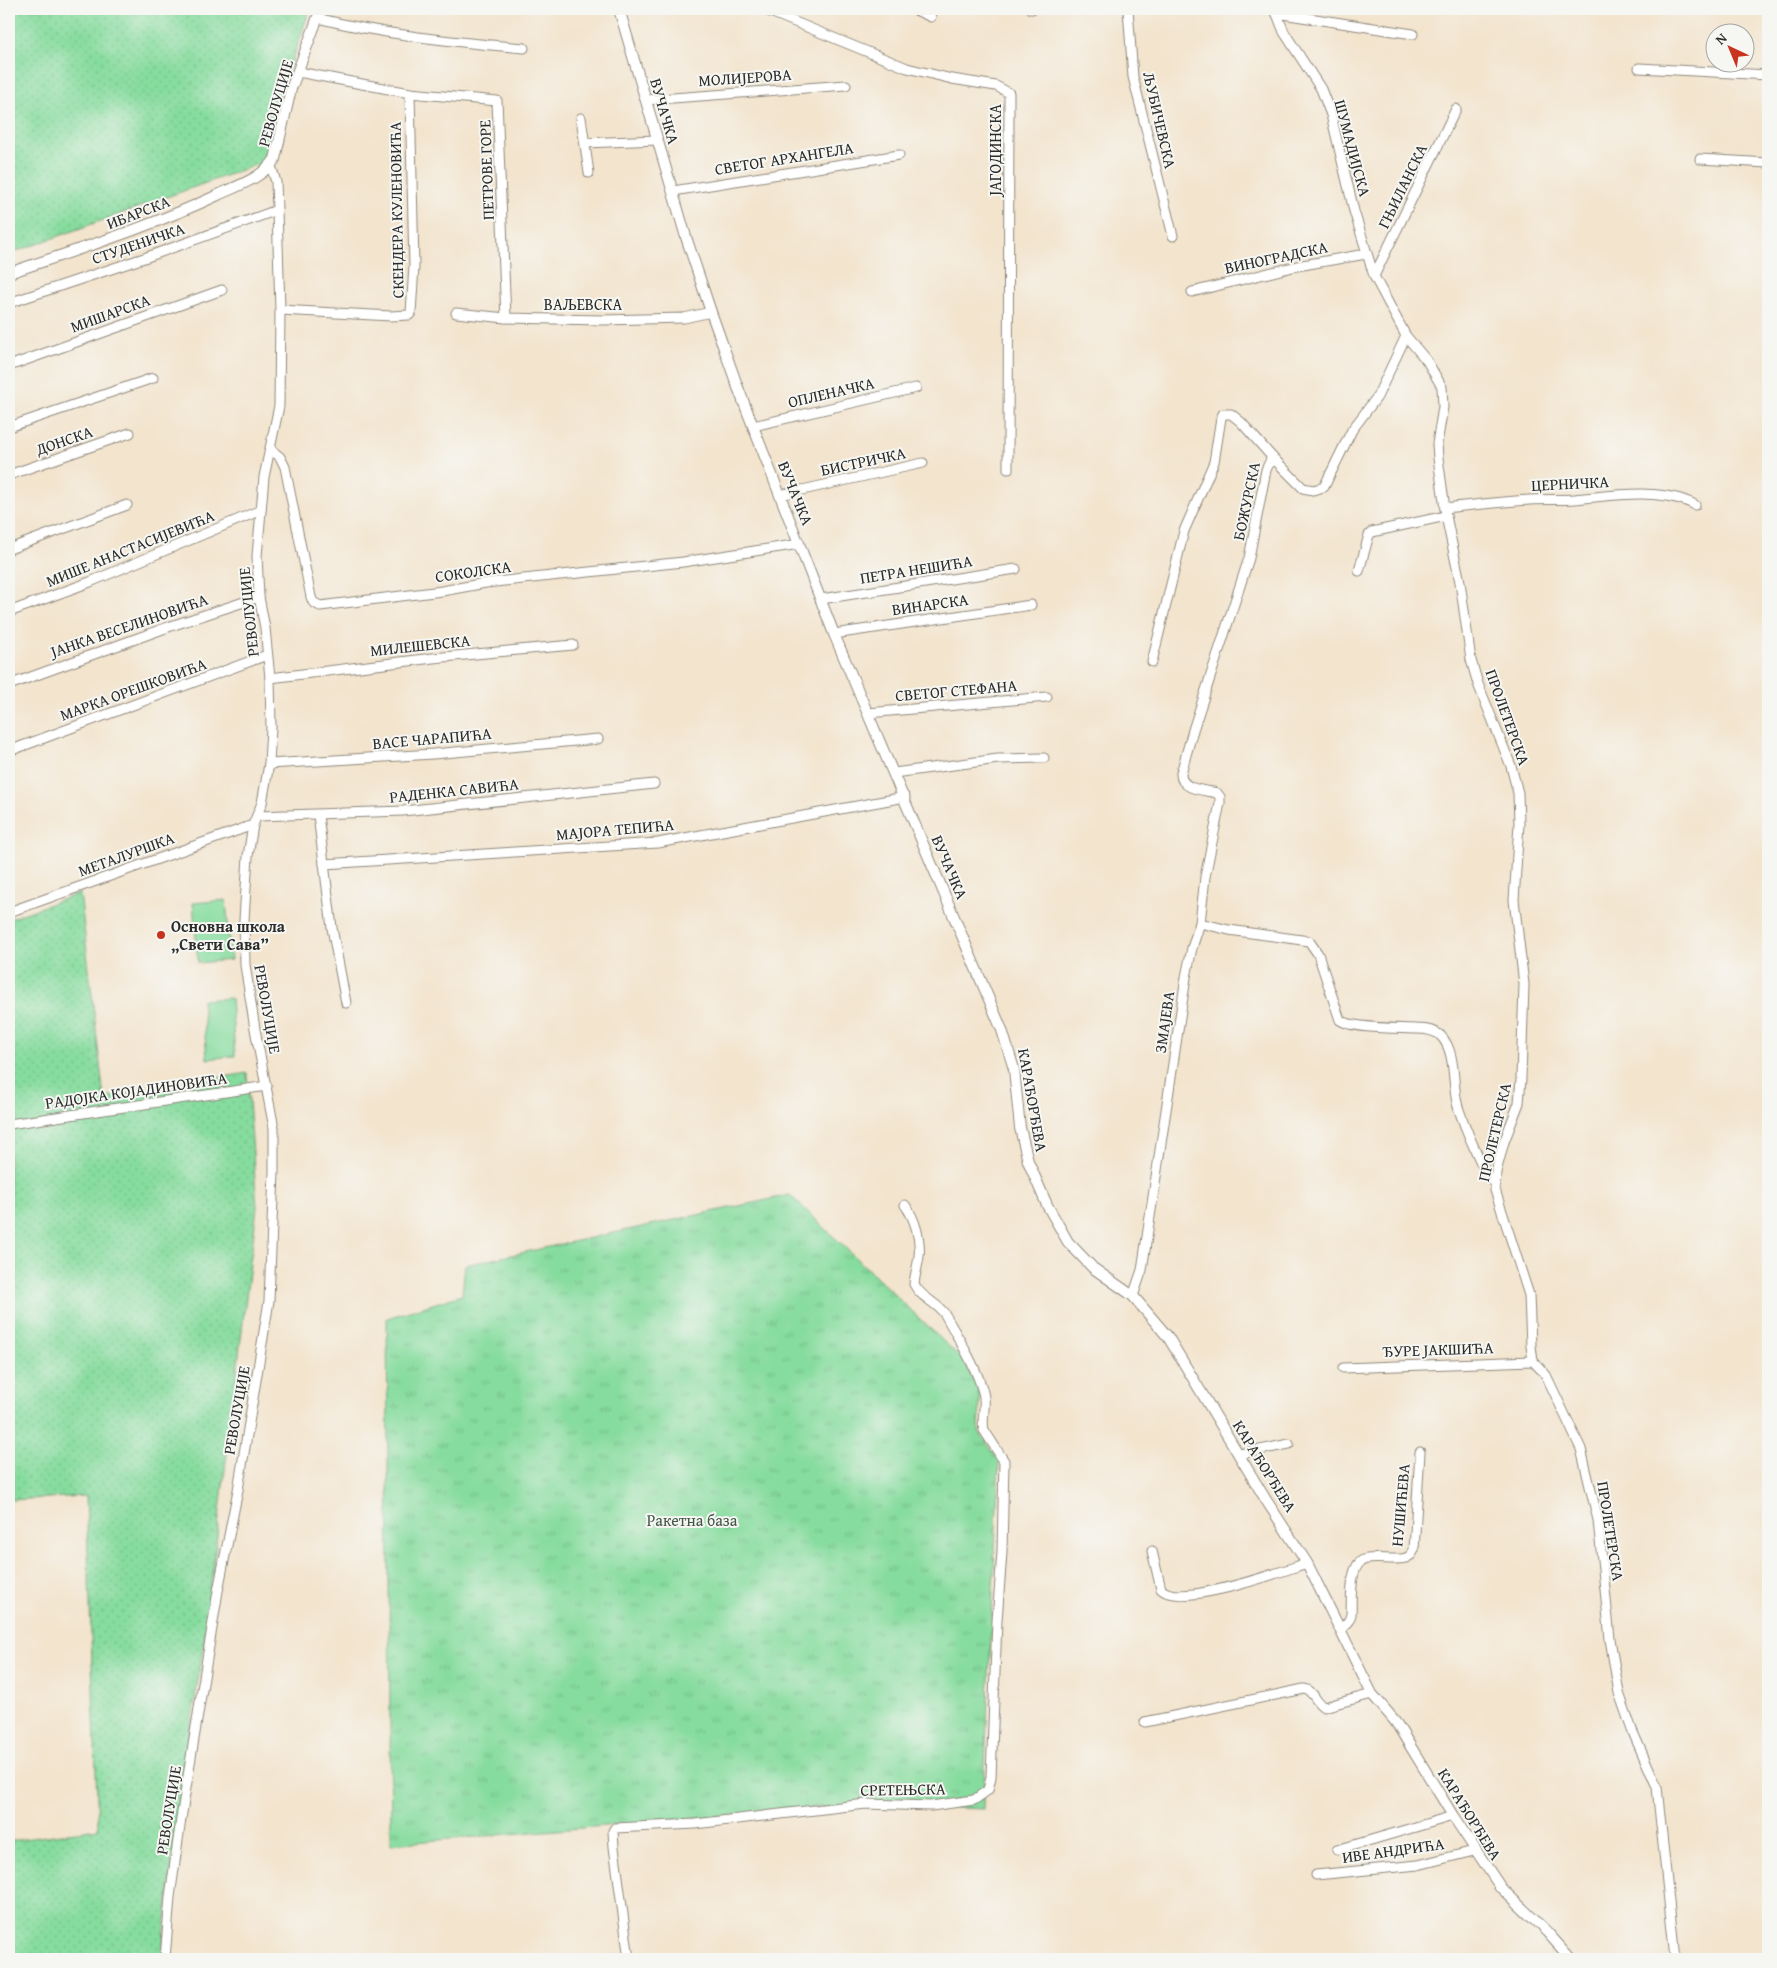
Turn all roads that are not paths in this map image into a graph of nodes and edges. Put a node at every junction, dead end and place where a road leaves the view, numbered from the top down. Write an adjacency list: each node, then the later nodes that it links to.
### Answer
1 (619, 9): 15 (street, ВУЧАЧКА)
2 (763, 9): 48 (street, ЈАГОДИНСКА)
3 (913, 9): 7 (street)
4 (1128, 9): 27 (street, ЉУБИЧЕВСКА)
5 (1276, 11): 8 (street); 28 (street, ШУМАДИЈСКА)
6 (319, 14): 9 (street); 11 (street, РЕВОЛУЦИЈЕ)
7 (931, 17)
8 (1413, 34)
9 (524, 48)
10 (1639, 68): 12 (street)
11 (298, 72): 14 (street, ПЕТРОВЕ ГОРЕ); 23 (street, РЕВОЛУЦИЈЕ)
12 (1768, 75)
13 (846, 85): 15 (street, МОЛИЈЕРОВА)
14 (410, 94): 34 (street, СКЕНДЕРА КУЛЕНОВИЋА); 37 (street, ПЕТРОВЕ ГОРЕ)
15 (646, 100): 18 (street, ВУЧАЧКА)
16 (1456, 109): 30 (street, ГЊИЛАНСКА)
17 (581, 118): 19 (street)
18 (657, 140): 19 (street); 25 (street, ВУЧАЧКА)
19 (585, 143): 24 (street)
20 (899, 155): 25 (street, СВЕТОГ АРХАНГЕЛА)
21 (1700, 159): 22 (street)
22 (1768, 163)
23 (271, 166): 26 (street, РЕВОЛУЦИЈЕ); 29 (street, ИБАРСКА)
24 (589, 173)
25 (673, 191): 35 (street, ВУЧАЧКА)
26 (277, 210): 33 (street, СТУДЕНИЧКА); 34 (street, РЕВОЛУЦИЈЕ)
27 (1173, 236)
28 (1366, 254): 30 (street, ШУМАДИЈСКА); 32 (street, ВИНОГРАДСКА)
29 (9, 273)
30 (1374, 276): 38 (street, ПРОЛЕТЕРСКА)
31 (222, 290): 39 (street, МИШАРСКА)
32 (1192, 292)
33 (9, 303)
34 (280, 310): 45 (street, РЕВОЛУЦИЈЕ)
35 (710, 312): 37 (street, ВАЉЕВСКА); 42 (street, ВУЧАЧКА)
36 (456, 313): 37 (street, ВАЉЕВСКА)
37 (506, 318)
38 (1406, 336): 46 (street); 54 (street, ПРОЛЕТЕРСКА)
39 (9, 366)
40 (153, 378): 43 (street)
41 (916, 388): 42 (street, ОПЛЕНАЧКА)
42 (753, 426): 50 (street, ВУЧАЧКА)
43 (9, 427)
44 (130, 433): 49 (street, ДОНСКА)
45 (270, 449): 53 (street, РЕВОЛУЦИЈЕ); 55 (street, СОКОЛСКА)
46 (1272, 457): 66 (street, БОЖУРСКА); 76 (street, БОЖУРСКА)
47 (923, 463): 50 (street, БИСТРИЧКА)
48 (1008, 470)
49 (9, 475)
50 (780, 495): 55 (street, ВУЧАЧКА)
51 (127, 505): 56 (street)
52 (1696, 505): 54 (street, ЦЕРНИЧКА)
53 (261, 510): 59 (street, РЕВОЛУЦИЈЕ); 62 (street, МИШЕ АНАСТАСИЈЕВИЋА)
54 (1445, 512): 58 (street, ЦЕРНИЧКА); 88 (street, ПРОЛЕТЕРСКА)
55 (800, 544): 60 (street, ВУЧАЧКА)
56 (9, 549)
57 (1016, 569): 60 (street, ПЕТРА НЕШИЋА)
58 (1359, 571)
59 (259, 597): 65 (street, РЕВОЛУЦИЈЕ); 68 (street, ЈАНКА ВЕСЕЛИНОВИЋА)
60 (821, 599): 63 (street, ВУЧАЧКА)
61 (1031, 604): 63 (street, ВИНАРСКА)
62 (9, 612)
63 (834, 634): 70 (street, ВУЧАЧКА)
64 (573, 645): 67 (street, МИЛЕШЕВСКА)
65 (267, 655): 67 (street, РЕВОЛУЦИЈЕ); 72 (street, МАРКА ОРЕШКОВИЋА)
66 (1152, 662)
67 (270, 678): 74 (street, РЕВОЛУЦИЈЕ)
68 (9, 685)
69 (1047, 697): 70 (street, СВЕТОГ СТЕФАНА)
70 (868, 713): 75 (street, ВУЧАЧКА)
71 (598, 738): 74 (street, ВАСЕ ЧАРАПИЋА)
72 (9, 751)
73 (1044, 758): 75 (street)
74 (269, 764): 80 (street, РЕВОЛУЦИЈЕ)
75 (894, 773): 78 (street, ВУЧАЧКА)
76 (1181, 779): 83 (street, ЗМАЈЕВА)
77 (654, 784): 79 (street, РАДЕНКА САВИЋА)
78 (904, 798): 81 (street, МАЈОРА ТЕПИЋА); 84 (street, ВУЧАЧКА)
79 (318, 815): 80 (street, РАДЕНКА САВИЋА); 81 (street)
80 (255, 821): 82 (street, МЕТАЛУРШКА); 86 (street, РЕВОЛУЦИЈЕ)
81 (324, 864): 85 (street)
82 (9, 912)
83 (1200, 923): 88 (street); 90 (street, ЗМАЈЕВА)
84 (980, 975): 90 (street, КАРАЂОРЂЕВА)
85 (346, 1003)
86 (267, 1086): 87 (street, РАДОЈКА КОЈАДИНОВИЋА); 105 (street, РЕВОЛУЦИЈЕ)
87 (9, 1124)
88 (1495, 1181): 91 (street, ПРОЛЕТЕРСКА)
89 (905, 1206): 106 (street, СРЕТЕЊСКА)
90 (1133, 1296): 95 (street, КАРАЂОРЂЕВА)
91 (1534, 1361): 92 (street, ЂУРЕ ЈАКШИЋА); 108 (street, ПРОЛЕТЕРСКА)
92 (1343, 1368)
93 (1289, 1444): 95 (street)
94 (1420, 1452): 98 (street, НУШИЋЕВА)
95 (1240, 1454): 97 (street, КАРАЂОРЂЕВА)
96 (1152, 1551): 97 (street)
97 (1307, 1563): 98 (street, КАРАЂОРЂЕВА)
98 (1341, 1630): 99 (street, КАРАЂОРЂЕВА)
99 (1372, 1694): 100 (street); 101 (street, КАРАЂОРЂЕВА)
100 (1144, 1722)
101 (1453, 1816): 102 (street); 103 (street, КАРАЂОРЂЕВА)
102 (1337, 1850)
103 (1474, 1850): 104 (street, ИВЕ АНДРИЋА); 107 (street, КАРАЂОРЂЕВА)
104 (1316, 1875)
105 (165, 1959)
106 (629, 1959)
107 (1570, 1959)
108 (1675, 1959)

